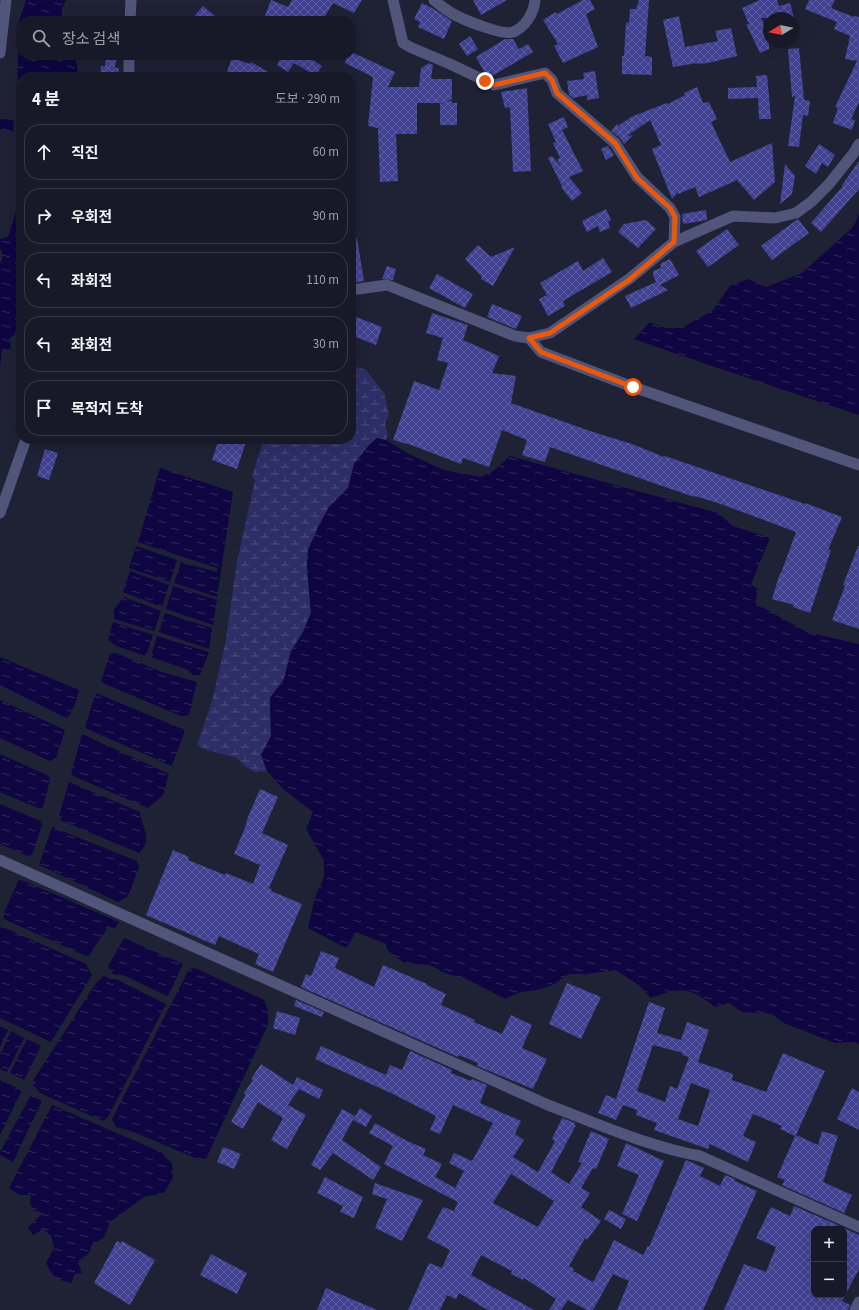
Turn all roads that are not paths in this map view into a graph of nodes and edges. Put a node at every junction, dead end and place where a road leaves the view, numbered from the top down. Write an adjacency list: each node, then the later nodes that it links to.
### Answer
1 (6, 0): 7 (street)
2 (131, 0): 6 (street)
3 (393, 0): 11 (street)
4 (434, 0): 5 (street)
5 (535, 0)
6 (130, 16)
7 (0, 53)
8 (129, 60): 9 (street)
9 (129, 72)
10 (859, 144): 11 (street)
11 (674, 242): 13 (street)
12 (356, 289): 13 (street)
13 (529, 338): 15 (street)
14 (24, 444): 16 (street)
15 (859, 465)
16 (0, 513)
17 (0, 860): 18 (street)
18 (859, 1227)
19 (859, 1302): 20 (street)
20 (855, 1310)

